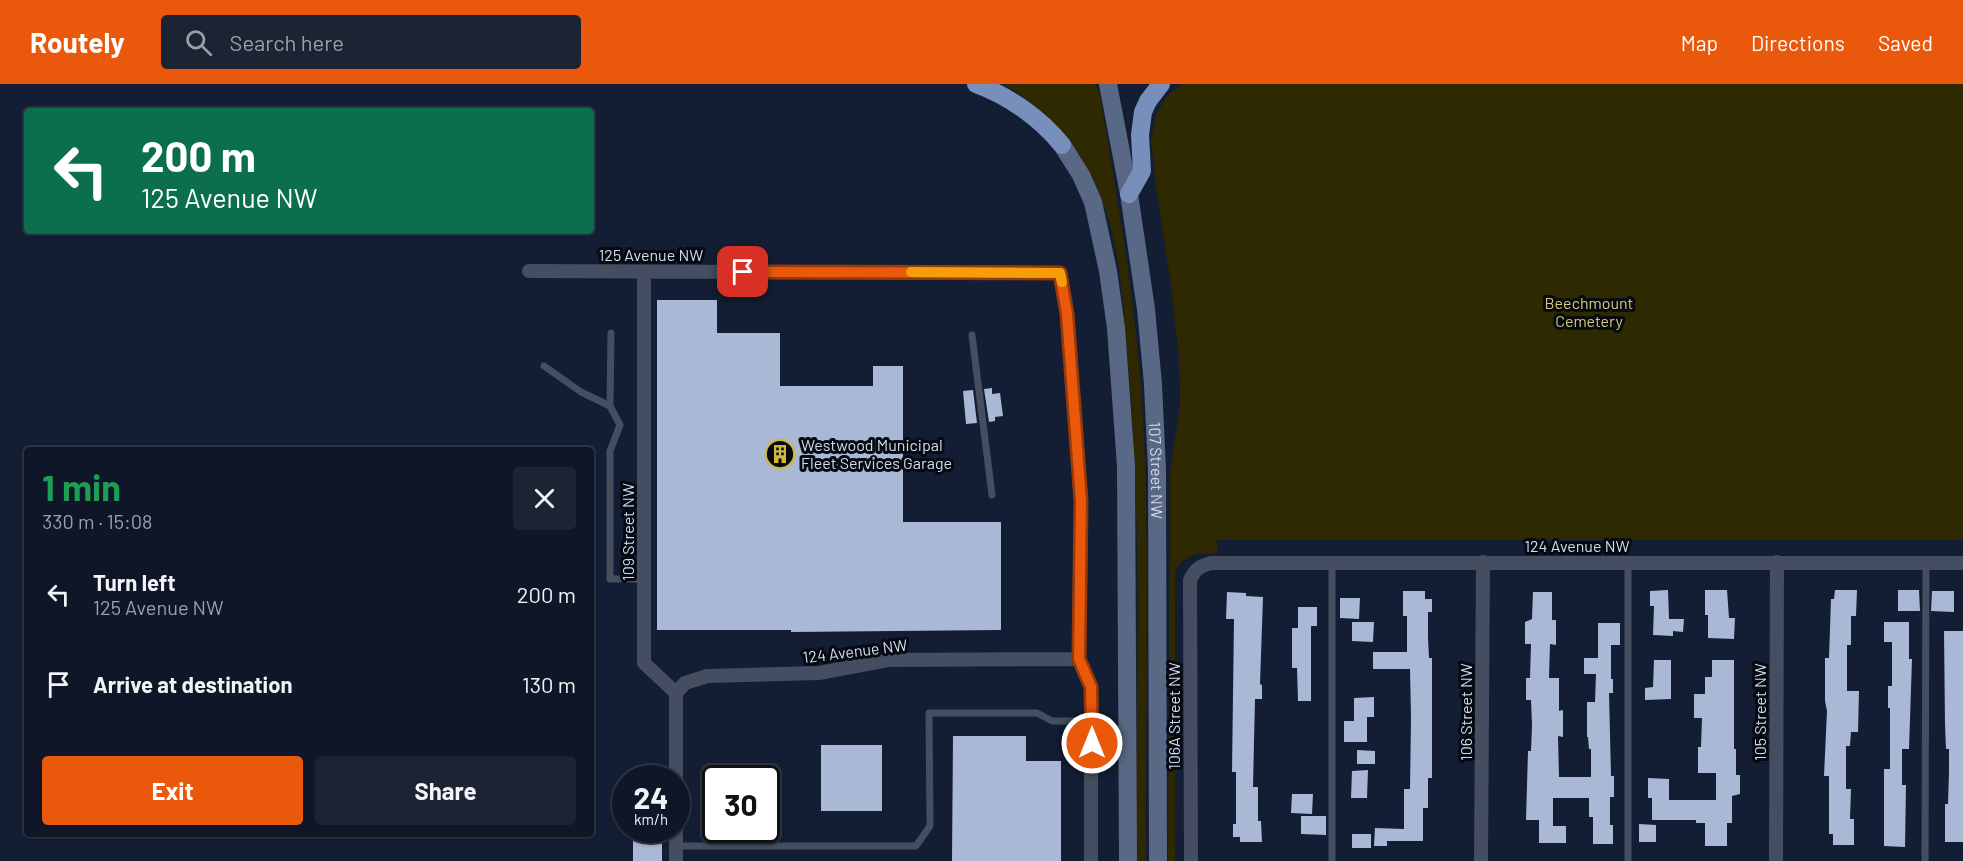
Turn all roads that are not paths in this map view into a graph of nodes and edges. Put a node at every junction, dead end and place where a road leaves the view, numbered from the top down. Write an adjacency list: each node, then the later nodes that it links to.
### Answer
1 (976, 84): 4 (highway)
2 (1108, 84): 5 (main road, 107 Street NW)
3 (1161, 84): 5 (highway)
4 (1062, 145): 28 (main road, 107 Street NW)
5 (1129, 194): 29 (main road, 107 Street NW)
6 (530, 271): 7 (street, 125 Avenue NW)
7 (644, 272): 20 (street, 109 Street NW); 21 (street, 125 Avenue NW)
8 (611, 333): 11 (lane)
9 (972, 335): 12 (lane)
10 (544, 366): 11 (lane)
11 (610, 406): 20 (lane)
12 (992, 495)
13 (1483, 562): 14 (street, 124 Avenue NW); 16 (street, 124 Avenue NW); 32 (street, 106 Street NW)
14 (1628, 562): 15 (street, 124 Avenue NW); 33 (lane)
15 (1777, 562): 17 (street, 124 Avenue NW); 34 (street, 105 Street NW)
16 (1332, 563): 19 (street, 124 Avenue NW); 31 (lane)
17 (1926, 563): 18 (street, 124 Avenue NW); 35 (lane)
18 (1963, 563)
19 (1194, 571): 30 (street, 106A Street NW)
20 (644, 579): 22 (street, 109 Street NW)
21 (1079, 659): 22 (street, 124 Avenue NW); 23 (street)
22 (676, 693): 24 (street)
23 (1091, 721): 25 (lane); 27 (street)
24 (676, 765)
25 (676, 846): 26 (street)
26 (676, 861)
27 (1091, 861)
28 (1128, 861)
29 (1158, 861)
30 (1191, 861)
31 (1332, 861)
32 (1481, 861)
33 (1628, 861)
34 (1776, 861)
35 (1925, 861)

